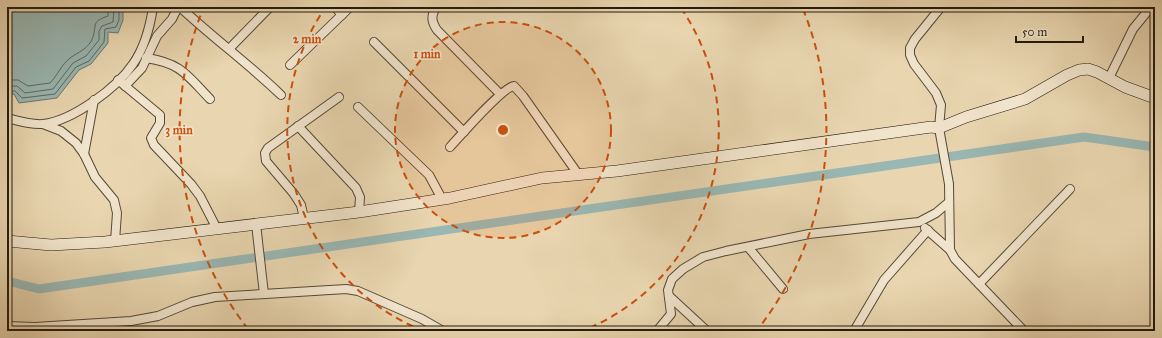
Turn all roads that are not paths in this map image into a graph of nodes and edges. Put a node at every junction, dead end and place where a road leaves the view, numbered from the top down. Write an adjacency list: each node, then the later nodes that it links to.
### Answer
1 (153, 7): 15 (street)
2 (179, 7): 11 (street); 12 (street)
3 (270, 7): 11 (street)
4 (336, 7): 9 (street)
5 (350, 7): 9 (street)
6 (436, 7): 17 (street)
7 (941, 7): 28 (street)
8 (1151, 7): 14 (street)
9 (342, 14): 13 (street)
10 (374, 42): 27 (street)
11 (229, 49): 18 (street)
12 (146, 58): 16 (street); 21 (street)
13 (290, 65)
14 (1109, 78): 20 (street); 28 (street)
15 (118, 80): 16 (street); 22 (street)
16 (126, 86): 39 (street)
17 (500, 94): 27 (street); 31 (street)
18 (281, 96)
19 (339, 96): 26 (street)
20 (1155, 98)
21 (210, 99)
22 (94, 100): 25 (street); 30 (street)
23 (358, 107): 33 (street)
24 (7, 118): 25 (street)
25 (42, 124): 30 (street)
26 (298, 126): 35 (street); 36 (street)
27 (464, 132): 29 (street)
28 (940, 132): 31 (street); 34 (street)
29 (450, 147)
30 (84, 154): 42 (street)
31 (578, 174): 33 (street)
32 (1070, 189): 45 (street)
33 (442, 199): 35 (street)
34 (949, 202): 37 (street); 44 (street)
35 (359, 212): 36 (street)
36 (304, 218): 38 (street)
37 (919, 222): 40 (street); 43 (street)
38 (257, 228): 39 (street); 47 (street)
39 (217, 229): 42 (street)
40 (928, 230): 44 (street); 53 (street)
41 (7, 241): 42 (street)
42 (116, 241)
43 (748, 247): 46 (street); 48 (street)
44 (950, 250): 45 (street)
45 (979, 284): 54 (street)
46 (783, 289)
47 (264, 294): 49 (street); 50 (street)
48 (668, 295): 51 (street); 52 (street)
49 (7, 326)
50 (443, 331)
51 (657, 331)
52 (707, 331)
53 (854, 331)
54 (1024, 331)

